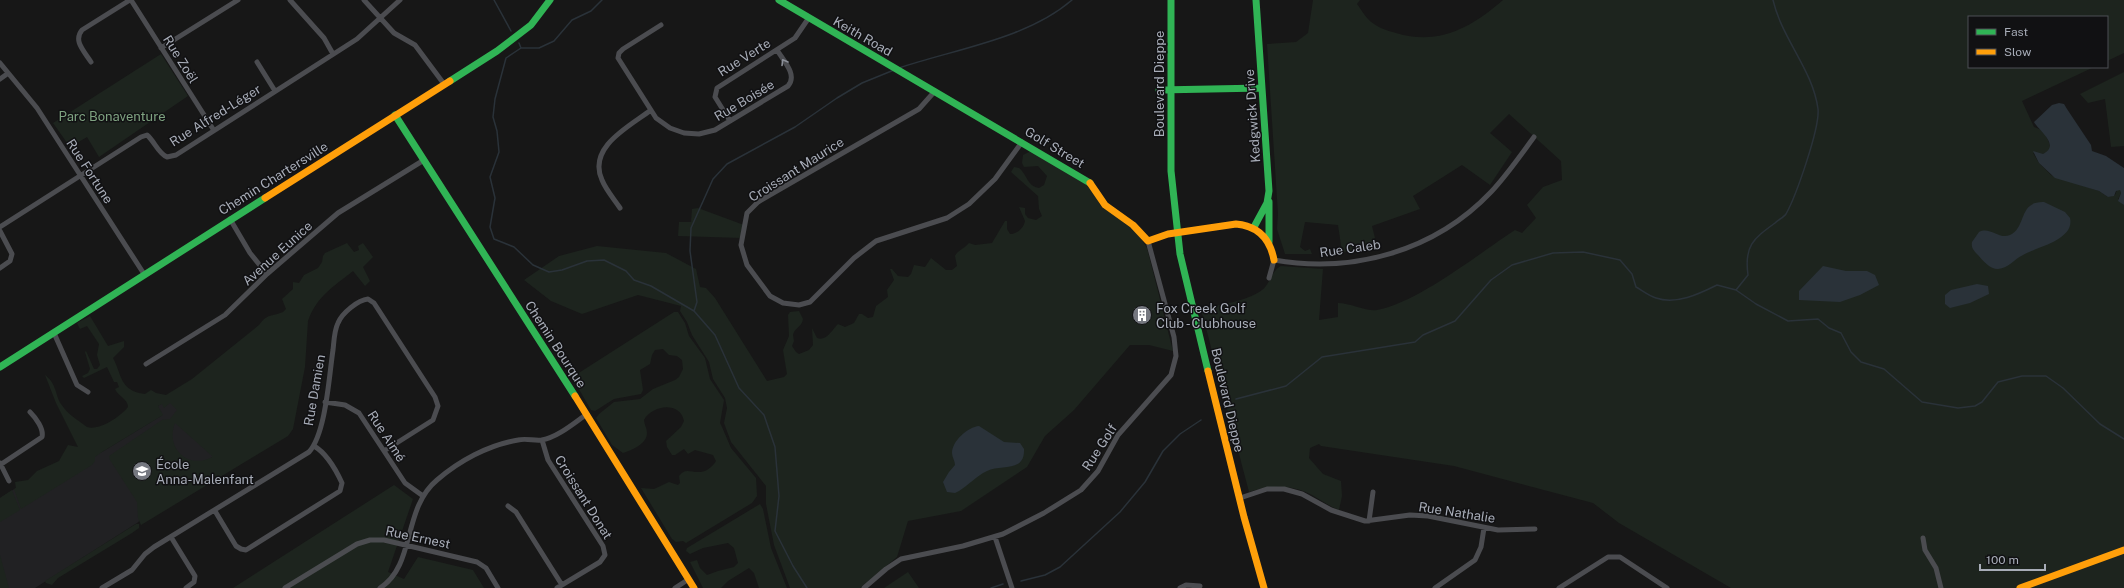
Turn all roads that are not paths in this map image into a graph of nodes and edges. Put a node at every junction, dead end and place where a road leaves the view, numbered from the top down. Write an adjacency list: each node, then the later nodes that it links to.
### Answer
1 (130, 0): 13 (street, Rue Zoël); 16 (street)
2 (238, 0): 13 (street)
3 (290, 0): 15 (street)
4 (364, 0): 10 (street)
5 (400, 0): 10 (street, Rue Alfred-Léger)
6 (550, 0): 22 (street, Chemin Chartersville)
7 (779, 0): 11 (street, Keith Road)
8 (1171, 0): 21 (street, Boulevard Dieppe)
9 (1256, 0): 23 (street, Kedgwick Drive)
10 (380, 18): 15 (street, Rue Alfred-Léger); 22 (street)
11 (808, 19): 14 (street, Rue Verte); 28 (street, Keith Road)
12 (661, 25): 30 (street, Rue Boisée)
13 (161, 48): 33 (street, Rue Zoël)
14 (777, 50): 32 (street, Rue Verte); 32 (street, Rue Boisée, one-way to 14)
15 (333, 54): 27 (street, Rue Alfred-Léger)
16 (91, 62)
17 (256, 62): 27 (street)
18 (0, 63): 19 (street, Rue Fortune)
19 (7, 74): 20 (street); 37 (street, Rue Fortune)
20 (0, 78)
21 (1172, 79): 25 (street, Boulevard Dieppe); 26 (street)
22 (444, 84): 31 (street, Chemin Chartersville)
23 (1262, 88): 26 (street); 38 (street, Kedgwick Drive)
24 (1159, 90): 25 (street)
25 (1171, 90): 26 (street); 29 (street, Boulevard Dieppe)
26 (1182, 90): 29 (street)
27 (275, 91): 33 (street, Rue Alfred-Léger)
28 (935, 91): 35 (street, Golf Street); 35 (street, Croissant Maurice)
29 (1171, 102): 44 (street, Boulevard Dieppe)
30 (650, 110): 32 (street, Rue Boisée); 39 (street)
31 (396, 115): 36 (street, Chemin Bourque); 40 (street, Chemin Chartersville)
32 (730, 121)
33 (213, 130): 37 (street, Rue Alfred-Léger)
34 (1534, 137): 47 (street, Rue Caleb)
35 (1022, 142): 45 (street, Golf Street)
36 (424, 160): 50 (street, Avenue Eunice); 58 (street, Chemin Bourque)
37 (81, 175): 41 (street, Rue Alfred-Léger); 49 (street, Rue Fortune)
38 (1268, 199): 42 (street, Kedgwick Drive); 46 (street)
39 (620, 208)
40 (230, 219): 49 (street, Chemin Chartersville); 50 (street)
41 (0, 227)
42 (1254, 227): 44 (street); 46 (street)
43 (0, 231): 48 (street)
44 (1177, 232): 45 (street); 66 (street, Boulevard Dieppe)
45 (1148, 241): 73 (street, Rue Golf)
46 (1269, 242): 47 (street)
47 (1274, 260): 51 (street)
48 (0, 268)
49 (144, 274): 52 (street, Chemin Chartersville)
50 (267, 274): 53 (street, Avenue Eunice)
51 (1269, 278)
52 (54, 333): 54 (street, Chemin Chartersville); 55 (street)
53 (146, 364)
54 (0, 367)
55 (88, 392)
56 (325, 402): 60 (street, Rue Damien); 61 (street, Rue Aimé); 61 (street, Rue Damien)
57 (30, 412): 62 (street)
58 (587, 414): 59 (street); 77 (street, Chemin Bourque)
59 (542, 440): 65 (street); 78 (street, Croissant Donat)
60 (314, 446): 68 (street); 68 (street)
61 (384, 451): 65 (street, Rue Aimé)
62 (0, 464): 63 (street)
63 (9, 482)
64 (1373, 492): 69 (street)
65 (423, 496): 75 (street)
66 (1240, 498): 69 (street, Rue Nathalie); 92 (street, Boulevard Dieppe)
67 (508, 506): 78 (street)
68 (216, 511): 72 (street)
69 (1369, 521): 70 (street, Rue Nathalie)
70 (1484, 528): 71 (street, Rue Nathalie); 93 (street)
71 (1535, 529)
72 (171, 537): 81 (street); 82 (street)
73 (995, 537): 89 (street, Rue Golf); 90 (street)
74 (1923, 538): 95 (street)
75 (406, 544): 83 (street, Rue Ernest); 84 (street); 85 (street, Rue Ernest)
76 (2124, 550): 96 (street)
77 (689, 579): 87 (street); 88 (street, Chemin Bourque)
78 (562, 585): 86 (street, Croissant Donat)
79 (1200, 586): 91 (street)
80 (1665, 587): 94 (street)
81 (102, 588)
82 (186, 588)
83 (285, 588)
84 (380, 588)
85 (498, 588)
86 (557, 588)
87 (675, 588)
88 (694, 588)
89 (864, 588)
90 (1012, 588)
91 (1180, 588)
92 (1264, 588)
93 (1435, 588)
94 (1559, 588)
95 (1940, 588)
96 (2020, 588)

